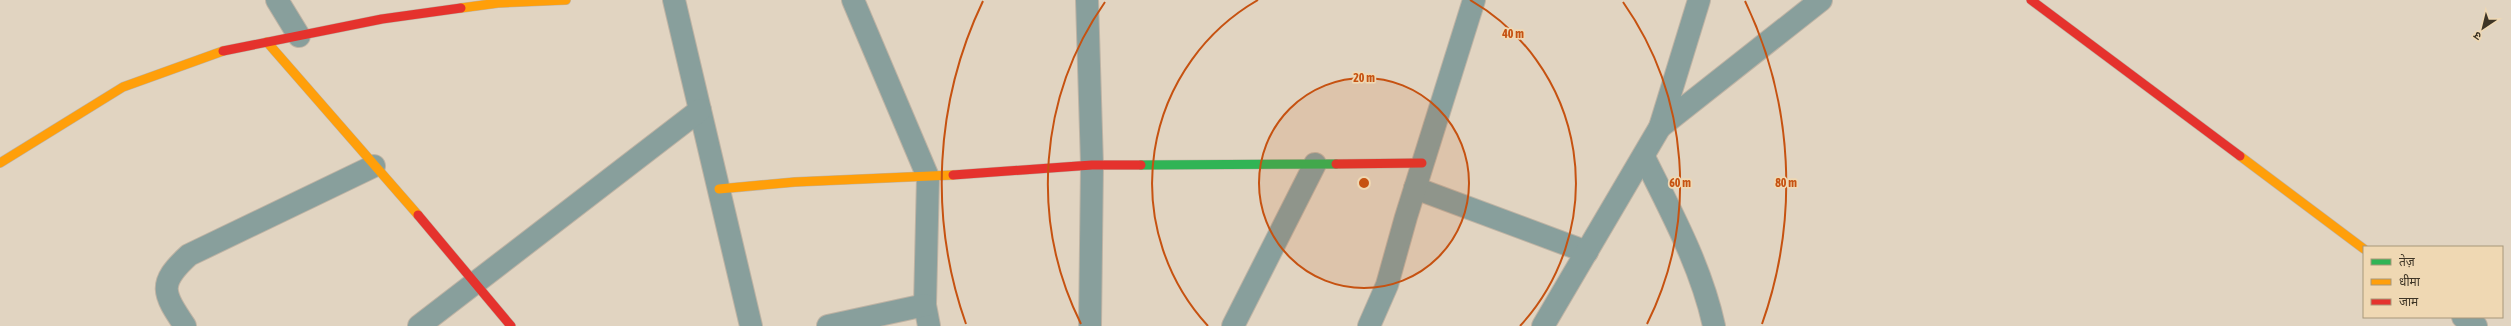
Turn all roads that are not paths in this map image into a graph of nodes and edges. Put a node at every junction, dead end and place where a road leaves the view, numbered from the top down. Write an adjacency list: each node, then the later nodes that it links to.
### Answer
1 (277, 0): 11 (street)
2 (566, 0): 10 (street)
3 (674, 0): 13 (street)
4 (853, 0): 21 (street)
5 (1087, 0): 19 (street)
6 (1474, 0): 17 (street)
7 (1699, 0): 14 (street)
8 (1821, 0): 14 (street)
9 (2031, 0): 24 (street)
10 (451, 5): 11 (street)
11 (299, 36): 12 (street)
12 (267, 42): 16 (street); 20 (street)
13 (700, 110): 23 (street); 26 (street)
14 (1660, 127): 15 (street)
15 (1644, 157): 25 (street); 39 (street)
16 (0, 163)
17 (1422, 163): 18 (street); 22 (street)
18 (1315, 164): 19 (street); 36 (street)
19 (1092, 165): 21 (street); 35 (street)
20 (374, 166): 26 (street); 29 (street)
21 (928, 177): 23 (street); 27 (street)
22 (1415, 188): 25 (street); 37 (street)
23 (719, 189): 32 (street)
24 (2363, 248)
25 (1587, 252): 38 (street)
26 (476, 282): 30 (street); 31 (street)
27 (925, 305): 33 (street); 34 (street)
28 (2464, 318): 40 (street)
29 (185, 326)
30 (419, 326)
31 (511, 326)
32 (751, 326)
33 (828, 326)
34 (929, 326)
35 (1090, 326)
36 (1233, 326)
37 (1369, 326)
38 (1543, 326)
39 (1714, 326)
40 (2476, 326)

